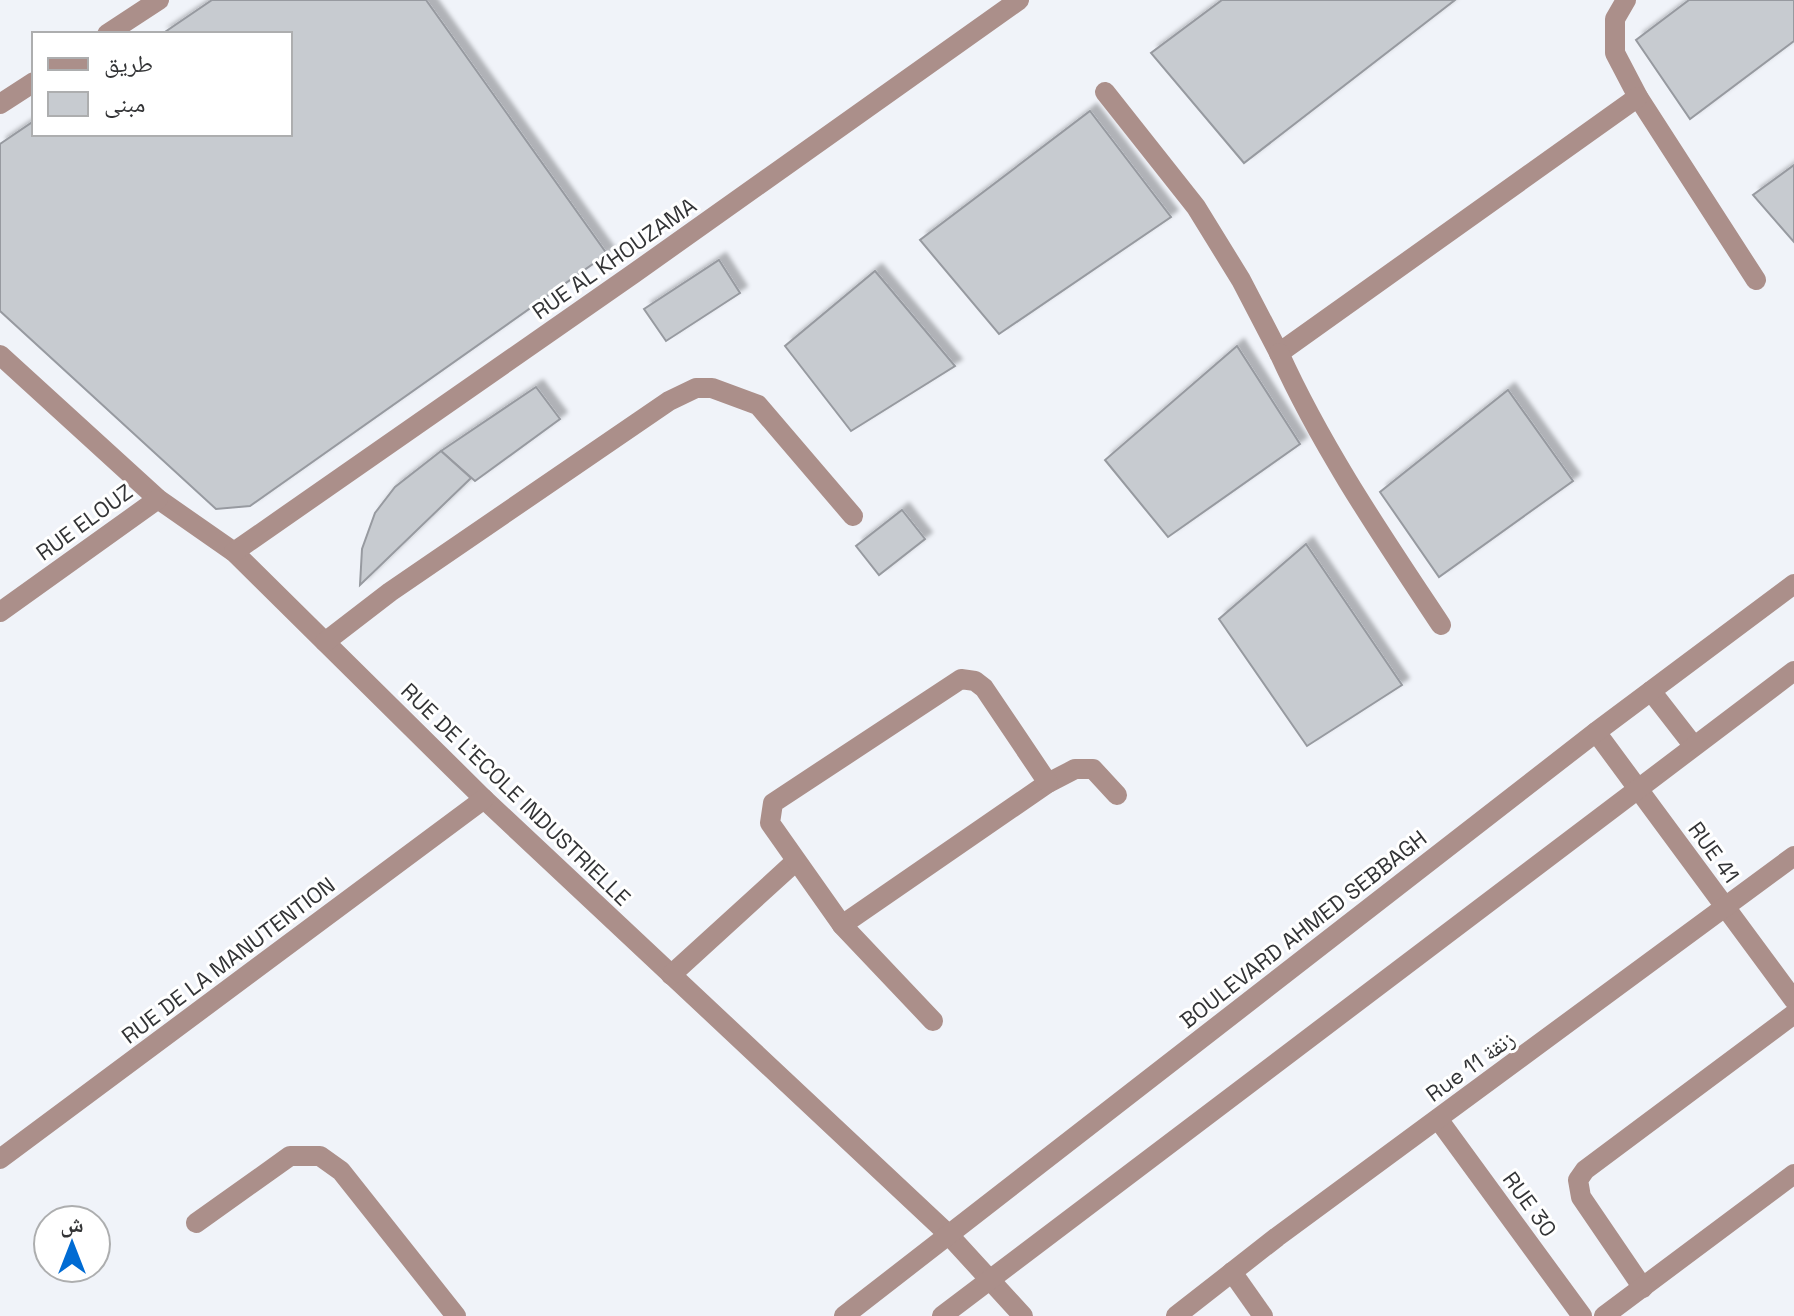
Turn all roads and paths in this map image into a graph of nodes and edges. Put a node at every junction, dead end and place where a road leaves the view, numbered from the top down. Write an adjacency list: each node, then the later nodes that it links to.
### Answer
1 (159, 0): 4 (street)
2 (1019, 0): 14 (street, RUE AL KHOUZAMA)
3 (1626, 0): 7 (street)
4 (110, 32)
5 (32, 83): 8 (street)
6 (1105, 92): 10 (street)
7 (1638, 97): 9 (street); 10 (street)
8 (0, 104)
9 (1756, 280)
10 (1279, 353): 17 (street)
11 (0, 355): 12 (street, RUE DE L'ECOLE INDUSTRIELLE)
12 (158, 499): 14 (street, RUE DE L'ECOLE INDUSTRIELLE); 16 (street, RUE ELOUZ)
13 (853, 516): 18 (street)
14 (234, 552): 18 (street, RUE DE L'ECOLE INDUSTRIELLE)
15 (1794, 584): 20 (street, BOULEVARD AHMED SEBBAGH)
16 (0, 612)
17 (1441, 625)
18 (325, 642): 26 (street, RUE DE L'ECOLE INDUSTRIELLE)
19 (1794, 671): 22 (street)
20 (1651, 691): 21 (street, BOULEVARD AHMED SEBBAGH); 22 (street)
21 (1596, 732): 24 (street, RUE 41); 39 (street, BOULEVARD AHMED SEBBAGH)
22 (1693, 745): 24 (street)
23 (1048, 783): 25 (street); 28 (street); 30 (street)
24 (1638, 787): 29 (street, RUE 41); 41 (street)
25 (1117, 795)
26 (484, 799): 31 (street, RUE DE L'ECOLE INDUSTRIELLE); 36 (street, RUE DE LA MANUTENTION)
27 (1794, 856): 29 (street, Rue 11 زنقة)
28 (796, 861): 30 (street); 31 (street)
29 (1724, 908): 32 (street, RUE 41); 35 (street, Rue 11 زنقة)
30 (842, 925): 34 (street)
31 (671, 975): 39 (street, RUE DE L'ECOLE INDUSTRIELLE)
32 (1794, 1000)
33 (1794, 1014): 42 (street)
34 (933, 1021)
35 (1438, 1119): 40 (street, Rue 11 زنقة); 49 (street, RUE 30)
36 (0, 1159)
37 (1794, 1174): 42 (street)
38 (196, 1223): 43 (street)
39 (947, 1233): 41 (street, RUE DE L'ECOLE INDUSTRIELLE); 44 (street, BOULEVARD AHMED SEBBAGH)
40 (1232, 1272): 47 (street, Rue 11 زنقة); 48 (street)
41 (988, 1280): 45 (street); 46 (street, RUE DE L'ECOLE INDUSTRIELLE)
42 (1643, 1288): 50 (street)
43 (456, 1316)
44 (844, 1316)
45 (942, 1316)
46 (1023, 1316)
47 (1176, 1316)
48 (1263, 1316)
49 (1582, 1316)
50 (1604, 1316)

